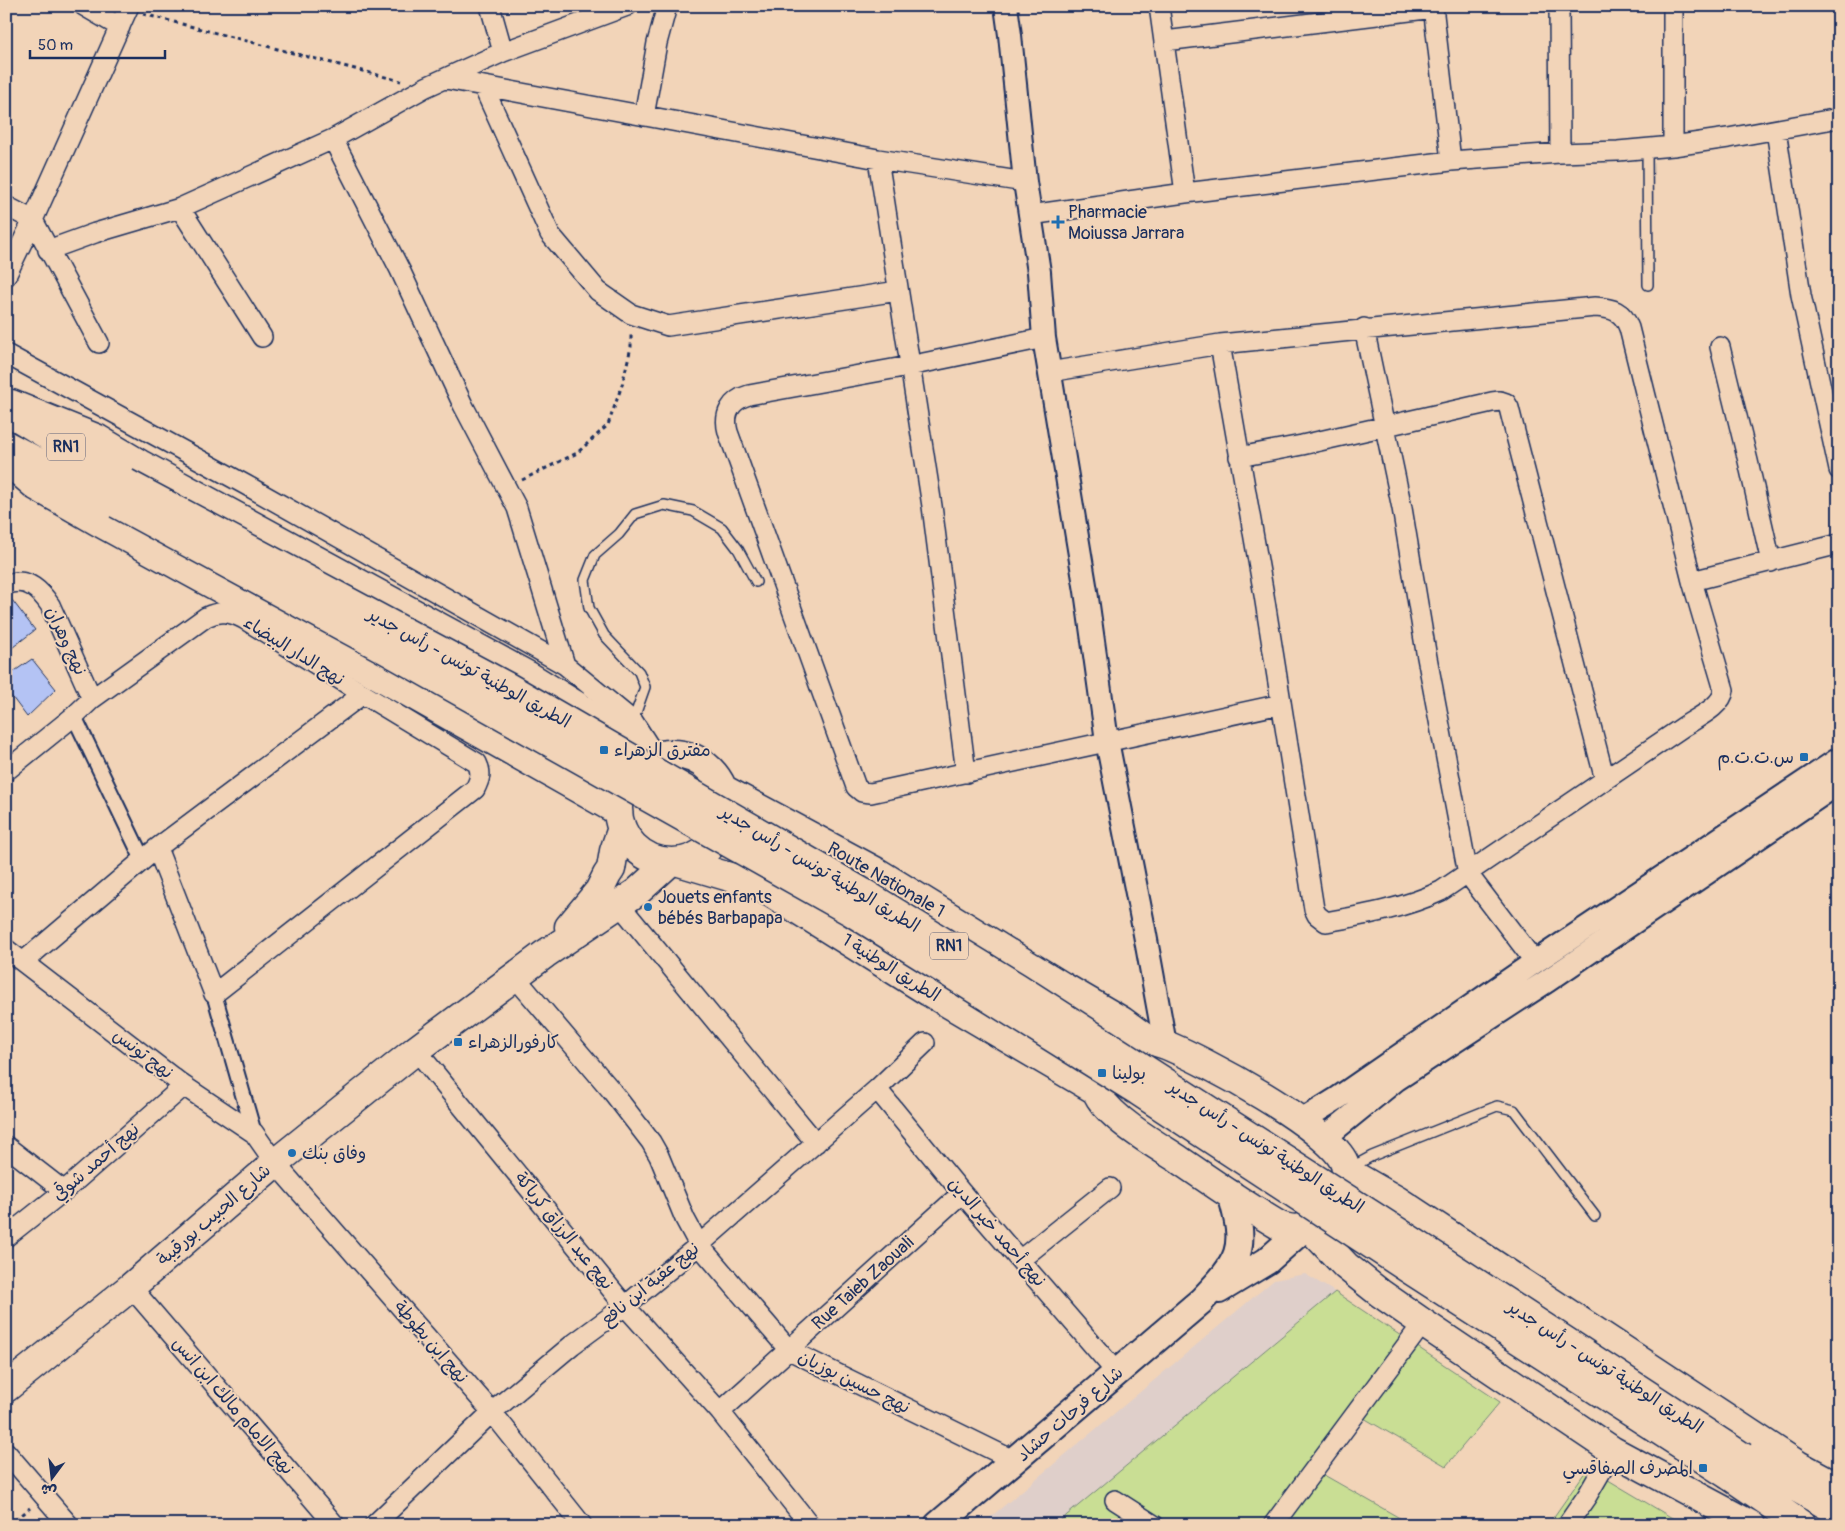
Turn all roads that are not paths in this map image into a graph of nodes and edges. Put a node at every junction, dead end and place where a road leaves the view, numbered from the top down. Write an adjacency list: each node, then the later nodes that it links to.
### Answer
1 (84, 6): 10 (street)
2 (490, 6): 12 (street)
3 (627, 6): 12 (street)
4 (667, 6): 15 (street)
5 (1006, 6): 24 (street)
6 (1159, 6): 11 (street)
7 (1559, 6): 21 (street)
8 (1672, 6): 19 (street)
9 (1434, 7): 11 (street); 23 (street)
10 (126, 14): 29 (street)
11 (1165, 41): 25 (street)
12 (503, 52): 13 (street)
13 (446, 79): 14 (street); 18 (street)
14 (483, 86): 15 (street); 33 (street)
15 (644, 116): 22 (street)
16 (1839, 118): 17 (street)
17 (1776, 130): 19 (street); 49 (street)
18 (333, 139): 27 (street); 56 (street)
19 (1673, 146): 20 (street)
20 (1647, 148): 21 (street); 32 (lane)
21 (1560, 153): 23 (street)
22 (878, 159): 24 (street); 33 (street)
23 (1451, 161): 25 (street)
24 (1025, 182): 28 (street)
25 (1185, 193): 28 (street)
26 (6, 206): 29 (street)
27 (180, 208): 30 (street); 35 (street)
28 (1030, 215): 36 (street)
29 (33, 220): 30 (street); 31 (street)
30 (48, 250): 37 (street)
31 (6, 276)
32 (1648, 285)
33 (898, 291): 41 (street)
34 (1364, 328): 38 (street); 45 (street); 53 (street)
35 (262, 337)
36 (1044, 338): 41 (street); 42 (street)
37 (98, 342)
38 (1220, 344): 42 (street); 47 (street)
39 (1720, 347): 52 (street)
40 (6, 354): 56 (street)
41 (909, 366): 66 (street); 66 (street)
42 (1049, 372): 62 (street)
43 (6, 402): 63 (main road)
44 (6, 410): 50 (main road, الطريق الوطنية تونس - رأس جدير / RN1)
45 (1384, 427): 47 (street); 67 (street); 74 (street)
46 (6, 445): 50 (main road, الطريق الوطنية تونس - رأس جدير / RN1)
47 (1239, 458): 59 (street)
48 (6, 460): 70 (main road)
49 (1839, 470)
50 (122, 493): 116 (main road, الطريق الوطنية تونس - رأس جدير / RN1, bridge)
51 (1839, 544): 52 (street)
52 (1771, 562): 53 (street)
53 (1692, 580): 67 (street)
54 (756, 582): 61 (lane)
55 (6, 585): 58 (street, نهج وهران)
56 (565, 665): 61 (street)
57 (363, 694): 58 (street, نهج الدار البيضاء); 71 (street); 81 (street, نهج الدار البيضاء)
58 (92, 699): 60 (street, نهج الدار البيضاء)
59 (1281, 704): 62 (street); 74 (street)
60 (74, 716): 65 (street, نهج الدار البيضاء); 72 (street)
61 (633, 721): 63 (street)
62 (1107, 741): 66 (street); 83 (street)
63 (650, 759): 69 (main road, RN1); 70 (main road)
64 (1839, 759): 79 (street)
65 (6, 772)
66 (966, 773)
67 (1604, 780): 74 (street)
68 (1839, 783): 90 (street)
69 (723, 789): 73 (main road, RN1); 83 (main road, Route Nationale 1 / RN1)
70 (620, 820): 73 (main road, الطريق الوطنية 1); 77 (main road)
71 (158, 848): 72 (street); 81 (street)
72 (142, 860): 78 (street)
73 (675, 862): 75 (main road); 87 (main road, الطريق الوطنية 1)
74 (1468, 874): 79 (street)
75 (619, 904): 77 (main road); 91 (street)
76 (6, 949): 78 (street, نهج تونس)
77 (545, 954): 80 (main road, شارع الحبيب بورقيبة)
78 (23, 962): 85 (street, نهج تونس)
79 (1535, 962): 88 (street)
80 (515, 977): 84 (main road, شارع الحبيب بورقيبة); 102 (street, نهج حسين بوزيان)
81 (214, 994): 89 (street)
82 (925, 1042): 86 (street, نهج عقبة ابن نافع)
83 (1156, 1042): 87 (main road); 88 (main road, Route Nationale 1)
84 (416, 1050): 93 (main road, شارع الحبيب بورقيبة); 106 (street, نهج عبد الرزاق كرباكة)
85 (184, 1086): 89 (street, نهج تونس); 96 (street, نهج أحمد شوقي)
86 (878, 1089): 91 (street, نهج عقبة ابن نافع); 97 (street, نهج أحمد خير الدين)
87 (1097, 1091): 98 (main road)
88 (1301, 1121): 90 (main road, Route Nationale 1)
89 (254, 1133): 93 (street, نهج تونس)
90 (1323, 1139): 94 (main road, Route Nationale 1)
91 (816, 1144): 102 (street, نهج عقبة ابن نافع)
92 (6, 1146): 96 (street)
93 (275, 1162): 104 (main road, شارع الحبيب بورقيبة); 111 (street, نهج ابن بطوطة)
94 (1346, 1171): 99 (lane); 100 (main road); 117 (main road)
95 (1110, 1188): 103 (street)
96 (64, 1191): 101 (street, نهج أحمد شوقي)
97 (962, 1193): 103 (street, نهج أحمد خير الدين); 108 (street, Rue Taieb Zaouali)
98 (1231, 1194): 100 (main road); 105 (main road)
99 (1595, 1216)
100 (1305, 1227): 105 (main road); 107 (main road)
101 (6, 1237)
102 (699, 1245): 106 (street, نهج عقبة ابن نافع); 108 (street, نهج حسين بوزيان)
103 (1020, 1259): 109 (street, نهج أحمد خير الدين)
104 (131, 1286): 110 (main road, شارع الحبيب بورقيبة); 121 (street, نهج الامام مالك ابن انس)
105 (1201, 1301): 109 (main road, شارع فرحات حشاد)
106 (625, 1306): 111 (street, نهج عقبة ابن نافع); 112 (street, نهج عبد الرزاق كرباكة)
107 (1423, 1323): 113 (main road); 127 (street)
108 (789, 1350): 112 (street, Rue Taieb Zaouali); 115 (street, نهج حسين بوزيان)
109 (1117, 1373): 115 (main road, شارع فرحات حشاد)
110 (6, 1388)
111 (492, 1412): 122 (street, نهج عقبة ابن نافع); 123 (street, نهج ابن بطوطة)
112 (720, 1412): 124 (street, نهج عبد الرزاق كرباكة)
113 (1613, 1451): 128 (street); 129 (main road)
114 (6, 1452): 120 (street)
115 (1015, 1461): 125 (main road, شارع فرحات حشاد)
116 (1737, 1467): 119 (main road, الطريق الوطنية تونس - رأس جدير); 130 (main road, الطريق الوطنية تونس - رأس جدير / RN1)
117 (1834, 1484)
118 (1115, 1500): 126 (street)
119 (1839, 1512)
120 (69, 1525)
121 (336, 1525)
122 (374, 1525)
123 (582, 1525)
124 (810, 1525)
125 (938, 1525)
126 (1154, 1525)
127 (1273, 1525)
128 (1567, 1525)
129 (1751, 1525)
130 (1802, 1525)

